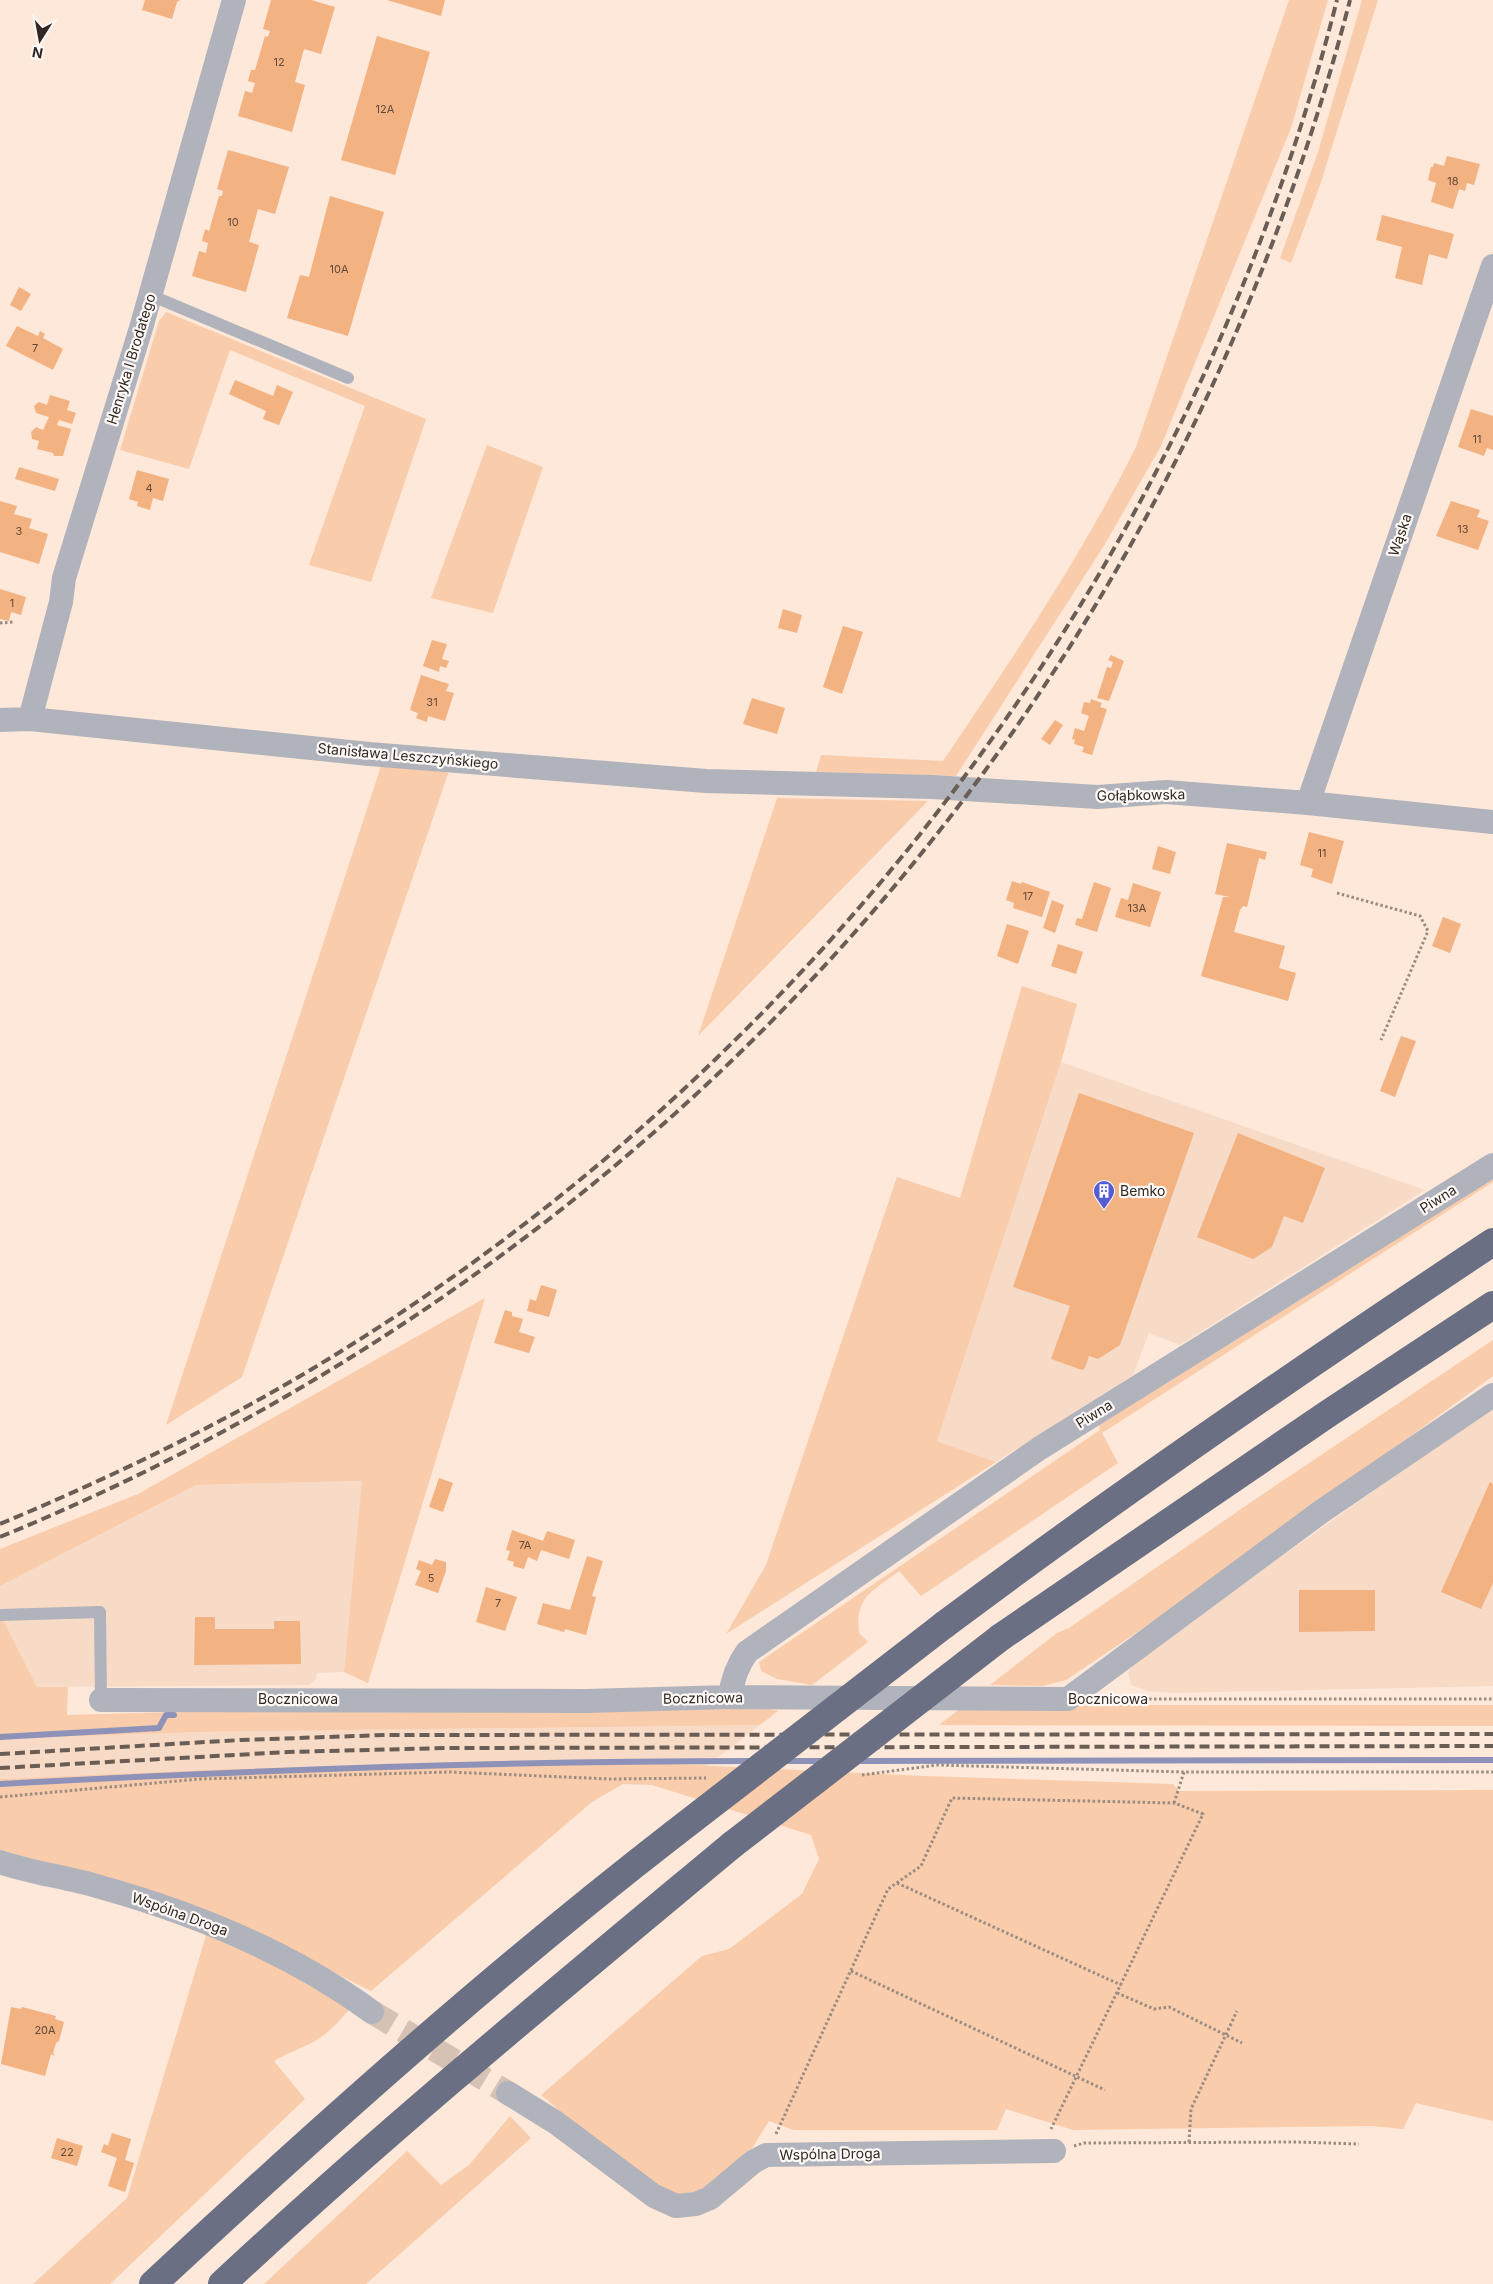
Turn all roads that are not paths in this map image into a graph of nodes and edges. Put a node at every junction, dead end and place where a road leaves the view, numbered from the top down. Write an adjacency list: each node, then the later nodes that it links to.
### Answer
1 (234, 0): 3 (street, Henryka I Brodatego)
2 (1493, 266): 8 (street, Wąska)
3 (150, 295): 4 (lane); 5 (street, Henryka I Brodatego)
4 (348, 378)
5 (30, 718): 6 (street, Stanisława Leszczyńskiego); 7 (street, Stanisława Leszczyńskiego)
6 (0, 720)
7 (818, 784): 8 (street, Gołąbkowska)
8 (1308, 803): 9 (street, Gołąbkowska)
9 (1493, 822)
10 (1493, 1165): 15 (street, Piwna)
11 (1493, 1242): 21 (highway, bridge)
12 (1493, 1305): 22 (highway, bridge)
13 (1493, 1395): 15 (street, Bocznicowa)
14 (0, 1615): 16 (lane, Bocznicowa)
15 (730, 1697): 16 (street, Bocznicowa)
16 (101, 1700)
17 (0, 1862): 18 (street, Wspólna Droga)
18 (372, 2012)
19 (508, 2094): 20 (street, Wspólna Droga)
20 (1047, 2151)
21 (153, 2284)
22 (222, 2284)

